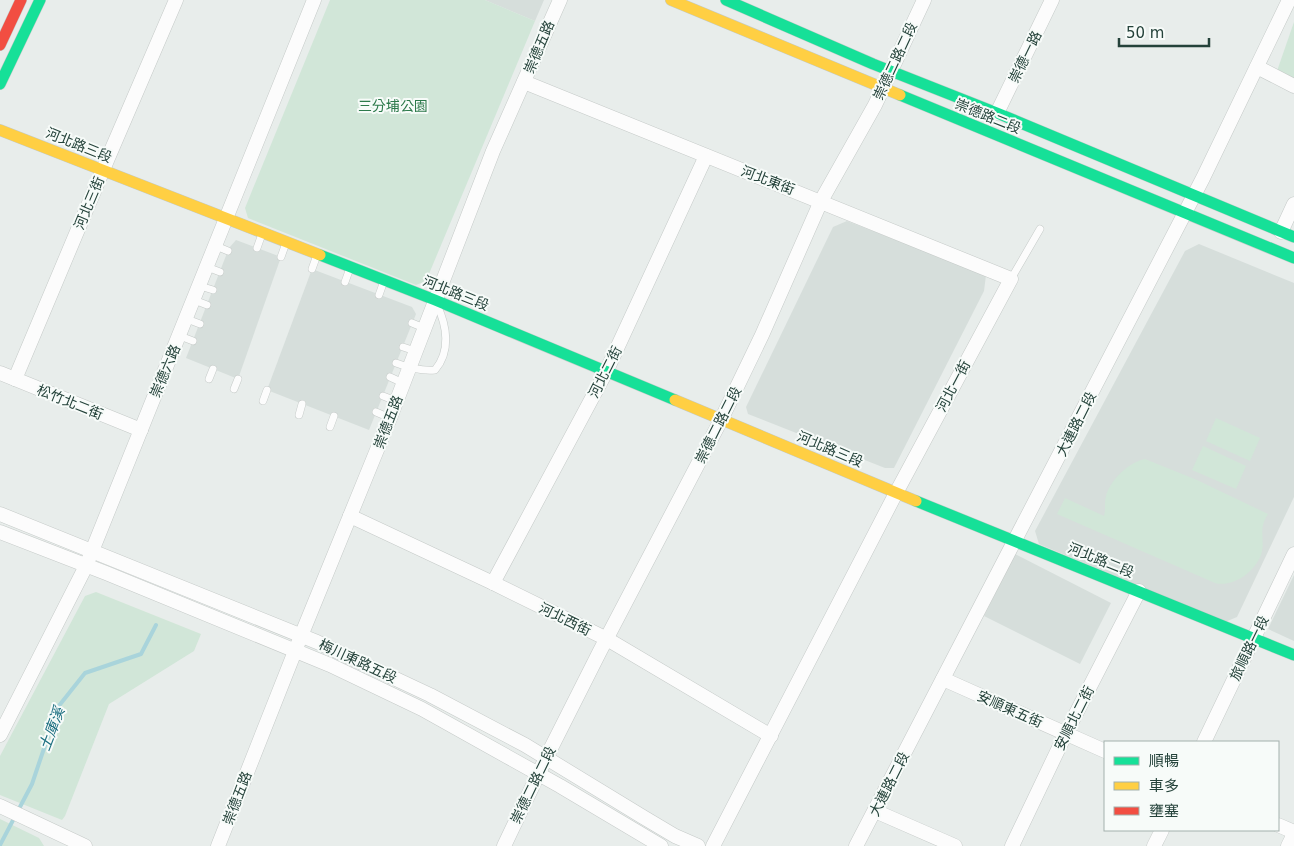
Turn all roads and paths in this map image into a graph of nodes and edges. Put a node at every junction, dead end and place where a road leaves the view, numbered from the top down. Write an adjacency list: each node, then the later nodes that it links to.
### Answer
1 (21, 0): 11 (street)
2 (40, 0): 15 (street)
3 (176, 0): 21 (street, 河北三街)
4 (314, 0): 26 (street, 崇德六路)
5 (560, 0): 14 (street, 崇德五路)
6 (671, 0): 17 (street, 崇德路二段)
7 (924, 0): 13 (street, 崇德二路二段)
8 (1052, 0): 18 (street, 崇德一路)
9 (1289, 0): 12 (street, 大連路二段)
10 (731, 1): 13 (street, 崇德路二段)
11 (0, 45)
12 (1257, 68): 16 (street); 22 (street, 大連路二段)
13 (891, 71): 17 (street, 崇德二路二段); 18 (street, 崇德路二段)
14 (524, 82): 20 (street, 河北東街); 41 (street, 崇德五路)
15 (0, 84)
16 (1294, 86)
17 (883, 88): 23 (street, 崇德二路二段); 25 (street, 崇德路二段)
18 (997, 113): 22 (street, 崇德路二段)
19 (0, 130): 21 (street, 河北路三段)
20 (706, 156): 23 (street, 河北東街); 46 (street, 河北二街)
21 (102, 170): 26 (street, 河北路三段); 49 (street, 河北三街)
22 (1194, 196): 25 (street, 大連路二段); 29 (street, 崇德路二段)
23 (821, 201): 37 (street, 河北東街); 61 (street, 崇德二路二段)
24 (1294, 204): 29 (street)
25 (1185, 214): 34 (street, 崇德路二段); 68 (street, 大連路二段)
26 (227, 219): 28 (street, 河北路三段); 42 (street, 崇德六路)
27 (1040, 230): 37 (lane)
28 (263, 233): 30 (street, 河北路三段); 31 (lane)
29 (1288, 234)
30 (287, 242): 32 (street, 河北路三段); 33 (lane)
31 (257, 248)
32 (317, 254): 35 (street, 河北路三段); 36 (lane)
33 (282, 257)
34 (1294, 258)
35 (350, 267): 38 (street, 河北路三段); 39 (lane)
36 (312, 269)
37 (1011, 279): 64 (street, 河北一街)
38 (385, 280): 40 (lane); 41 (street, 河北路三段)
39 (345, 282)
40 (379, 295)
41 (435, 300): 44 (street, 崇德五路); 44 (lane); 46 (street, 河北路三段)
42 (180, 336): 43 (lane); 63 (street, 崇德六路)
43 (193, 341)
44 (403, 365): 55 (street, 崇德五路)
45 (213, 369): 50 (lane)
46 (606, 372): 61 (street, 河北路三段); 72 (street, 河北二街)
47 (0, 373): 49 (street, 松竹北二街)
48 (238, 378): 51 (lane)
49 (15, 379): 63 (street, 松竹北二街)
50 (209, 379)
51 (234, 389)
52 (267, 390): 54 (lane)
53 (383, 396): 55 (lane)
54 (264, 400)
55 (396, 401): 60 (street, 崇德五路)
56 (302, 404): 58 (lane)
57 (376, 412): 60 (lane)
58 (299, 414)
59 (334, 416): 62 (lane)
60 (390, 418): 66 (street, 崇德五路)
61 (721, 420): 64 (street, 河北路三段); 75 (street, 崇德二路二段)
62 (330, 427)
63 (141, 430): 69 (street, 崇德六路)
64 (896, 493): 68 (street, 河北路二段); 82 (street, 河北一街)
65 (0, 514): 69 (street, 梅川東路五段)
66 (350, 516): 72 (street, 河北西街); 74 (street, 崇德五路)
67 (0, 532): 71 (street, 梅川東路五段)
68 (1015, 541): 73 (street, 河北路二段); 79 (street, 大連路二段)
69 (92, 551): 71 (street, 崇德六路); 74 (street, 梅川東路五段)
70 (1294, 554): 76 (street, 旅順路一段)
71 (86, 566): 77 (street, 梅川東路五段); 81 (street, 崇德六路)
72 (493, 583): 75 (street, 河北西街)
73 (1139, 591): 76 (street, 河北路二段); 80 (street, 安順北二街)
74 (301, 636): 77 (street, 崇德五路); 85 (street, 梅川東路五段)
75 (606, 639): 82 (street, 河北西街); 85 (street, 崇德二路二段)
76 (1254, 639): 78 (street, 河北路二段); 83 (street, 旅順路一段)
77 (295, 651): 86 (street, 梅川東路五段); 93 (street, 崇德五路)
78 (1294, 655)
79 (943, 679): 80 (street, 安順東五街); 88 (street, 大連路二段)
80 (1066, 733): 84 (street, 安順東五街); 100 (street, 安順北二街)
81 (0, 735)
82 (771, 736): 97 (street, 河北一街)
83 (1204, 741)
84 (1104, 750)
85 (546, 758): 86 (street, 崇德二路二段); 96 (street, 梅川東路五段)
86 (538, 774): 94 (street, 崇德二路二段); 95 (street, 梅川東路五段)
87 (0, 806): 92 (street)
88 (875, 811): 98 (street, 大連路二段); 99 (street)
89 (1279, 826): 91 (street)
90 (1162, 831): 101 (street)
91 (1294, 833): 102 (street)
92 (85, 846)
93 (218, 846)
94 (504, 846)
95 (661, 846)
96 (698, 846)
97 (713, 846)
98 (856, 846)
99 (955, 846)
100 (1012, 846)
101 (1154, 846)
102 (1288, 846)

